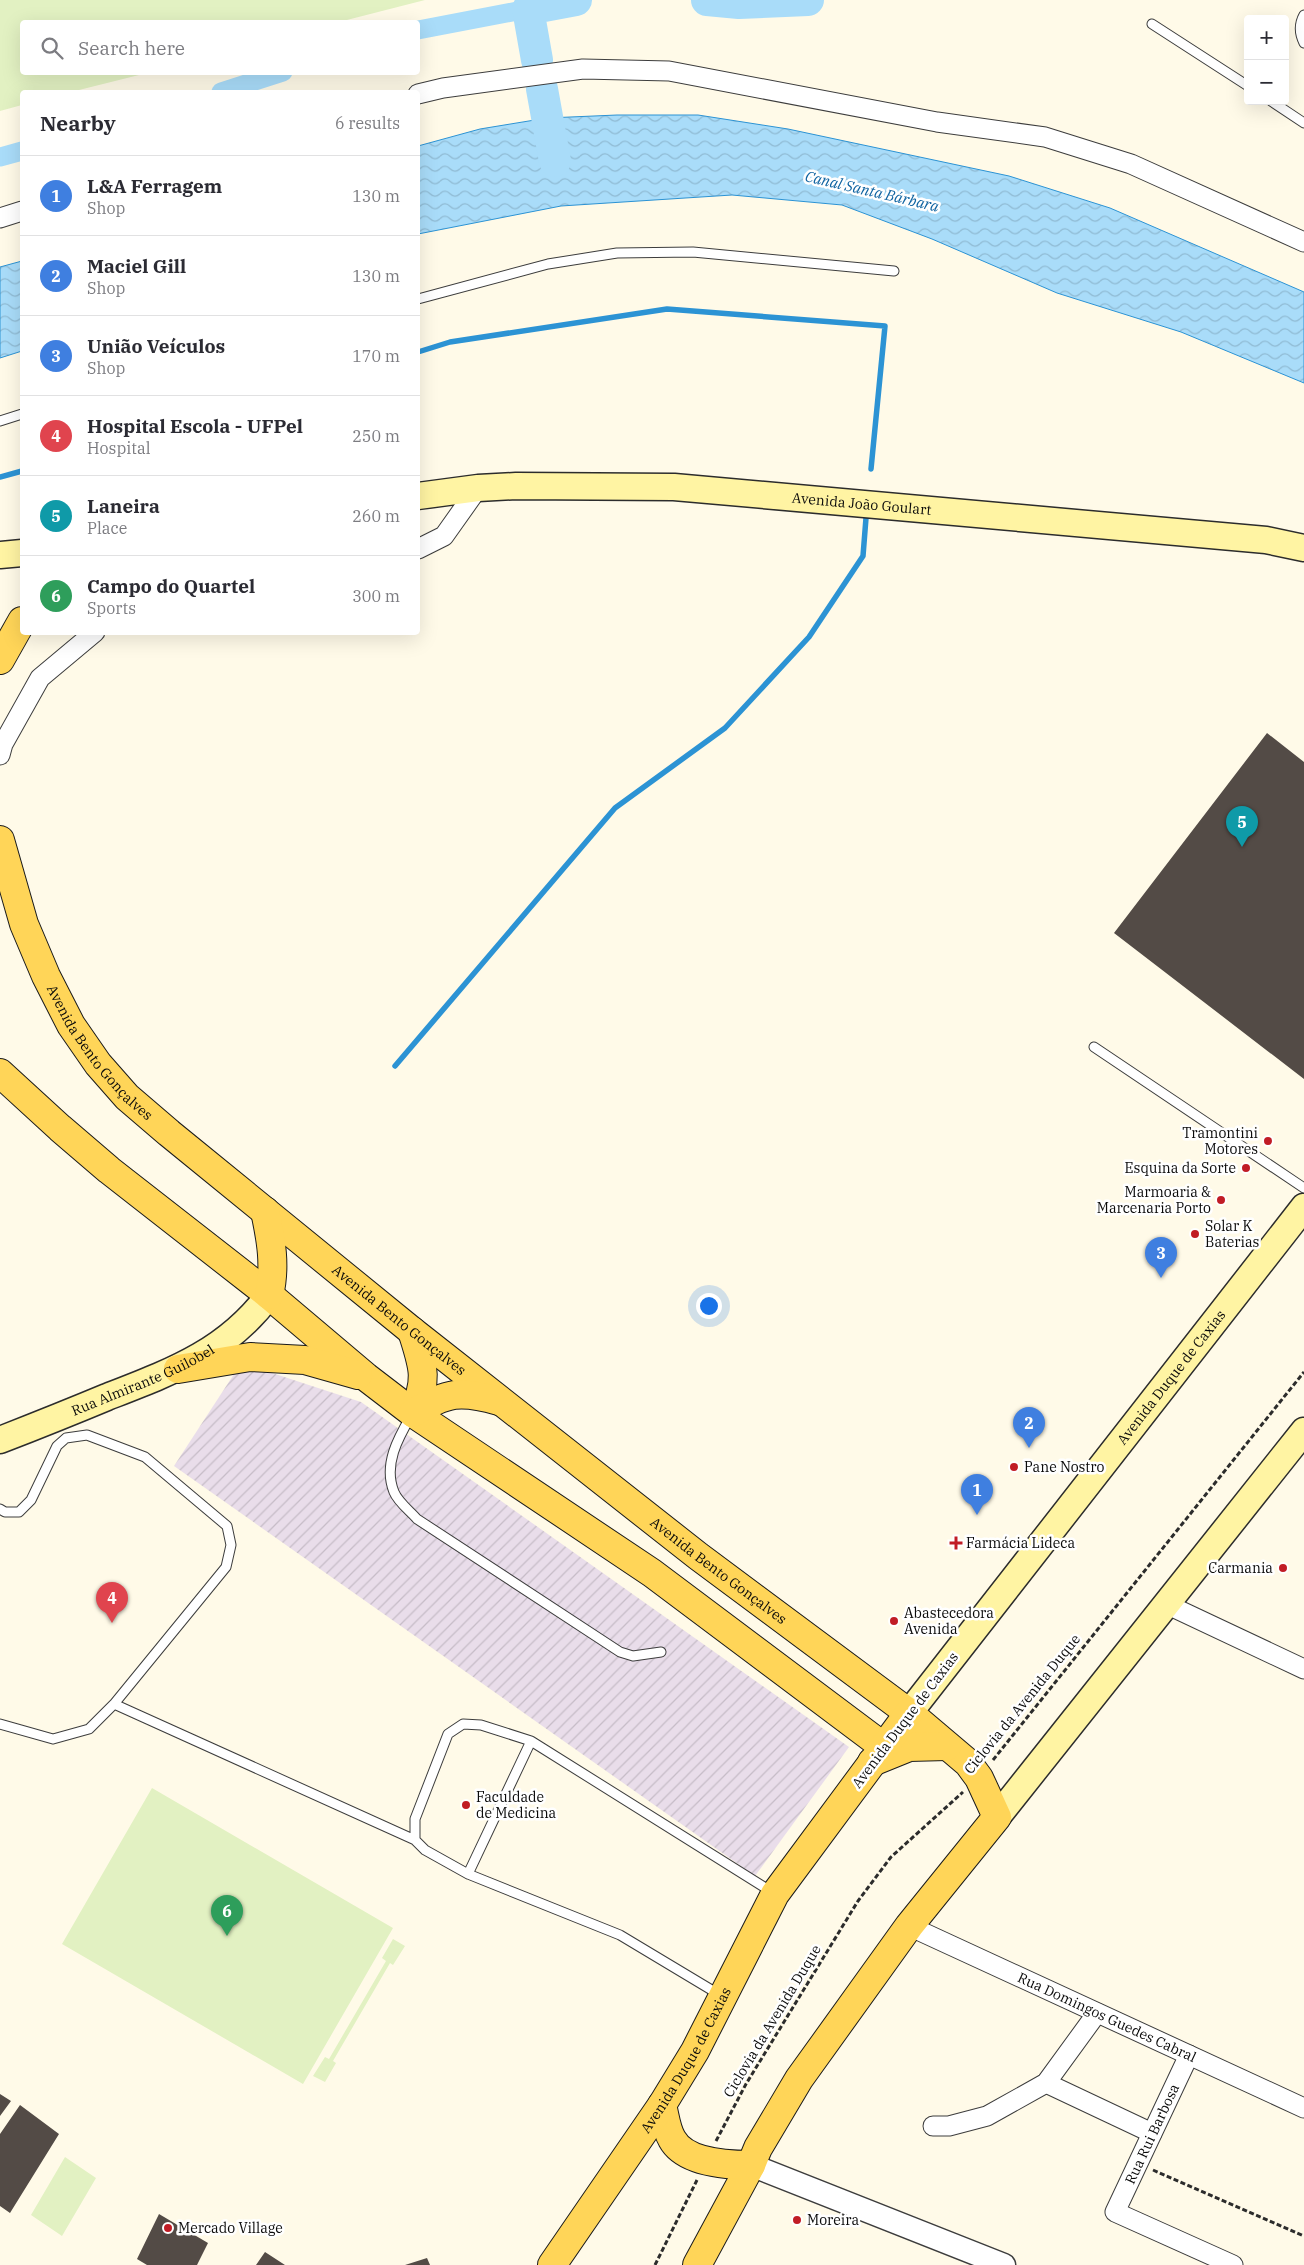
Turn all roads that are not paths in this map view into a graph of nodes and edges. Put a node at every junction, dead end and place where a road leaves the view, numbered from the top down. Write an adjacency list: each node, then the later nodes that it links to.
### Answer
1 (1304, 14): 3 (lane)
2 (1152, 24): 4 (lane)
3 (1304, 43)
4 (1244, 83)
5 (420, 94): 10 (street)
6 (1277, 105): 7 (lane)
7 (1304, 123)
8 (20, 212): 9 (street)
9 (0, 218)
10 (1304, 242)
11 (894, 271): 12 (lane)
12 (420, 298)
13 (20, 415): 14 (lane)
14 (0, 421)
15 (478, 488): 16 (main road, Avenida João Goulart); 17 (street); 18 (main road, Avenida João Goulart)
16 (420, 496)
17 (420, 548)
18 (1304, 548)
19 (20, 553): 20 (main road)
20 (0, 555)
21 (20, 621): 23 (main road)
22 (20, 625): 25 (main road)
23 (0, 626)
24 (90, 635): 26 (street)
25 (0, 660)
26 (0, 754)
27 (0, 840): 32 (main road, Avenida Bento Gonçalves)
28 (1094, 1048): 30 (lane)
29 (0, 1073): 33 (main road)
30 (1304, 1188)
31 (1304, 1207): 46 (main road, Avenida Duque de Caxias)
32 (265, 1211): 33 (main road); 34 (main road, Avenida Bento Gonçalves)
33 (269, 1295): 35 (main road, Rua Almirante Guilobel); 36 (main road)
34 (412, 1331): 37 (main road, Avenida Bento Gonçalves); 38 (main road)
35 (178, 1369): 36 (main road); 40 (main road, Rua Almirante Guilobel)
36 (366, 1377): 38 (main road)
37 (503, 1402): 38 (main road); 46 (main road, Avenida Bento Gonçalves)
38 (413, 1413): 43 (lane); 50 (main road)
39 (1304, 1431): 42 (main road)
40 (0, 1440)
41 (0, 1509): 45 (lane)
42 (1166, 1604): 44 (street); 51 (main road)
43 (661, 1652)
44 (1304, 1669)
45 (114, 1704): 47 (lane); 52 (lane)
46 (908, 1713): 49 (main road, Avenida Bento Gonçalves); 50 (main road, Avenida Duque de Caxias)
47 (0, 1724)
48 (531, 1741): 52 (lane); 53 (lane); 54 (lane)
49 (947, 1746): 50 (main road); 51 (main road, Avenida Bento Gonçalves)
50 (878, 1754): 54 (main road, Avenida Duque de Caxias)
51 (997, 1817): 55 (main road)
52 (415, 1840): 53 (lane)
53 (468, 1874): 56 (lane)
54 (775, 1894): 56 (main road, Avenida Duque de Caxias)
55 (909, 1926): 57 (street, Rua Domingos Guedes Cabral); 64 (main road)
56 (723, 1996): 60 (main road, Avenida Duque de Caxias)
57 (1097, 2013): 58 (street, Rua Domingos Guedes Cabral); 59 (street)
58 (1189, 2055): 61 (street, Rua Domingos Guedes Cabral); 63 (street, Rua Rui Barbosa)
59 (1046, 2083): 62 (street); 63 (street)
60 (662, 2105): 64 (main road); 65 (main road, Avenida Duque de Caxias)
61 (1304, 2108)
62 (933, 2126)
63 (1152, 2133): 68 (street, Rua Rui Barbosa)
64 (751, 2165): 66 (main road); 67 (street)
65 (552, 2265)
66 (697, 2265)
67 (1004, 2265)
68 (1233, 2265)

